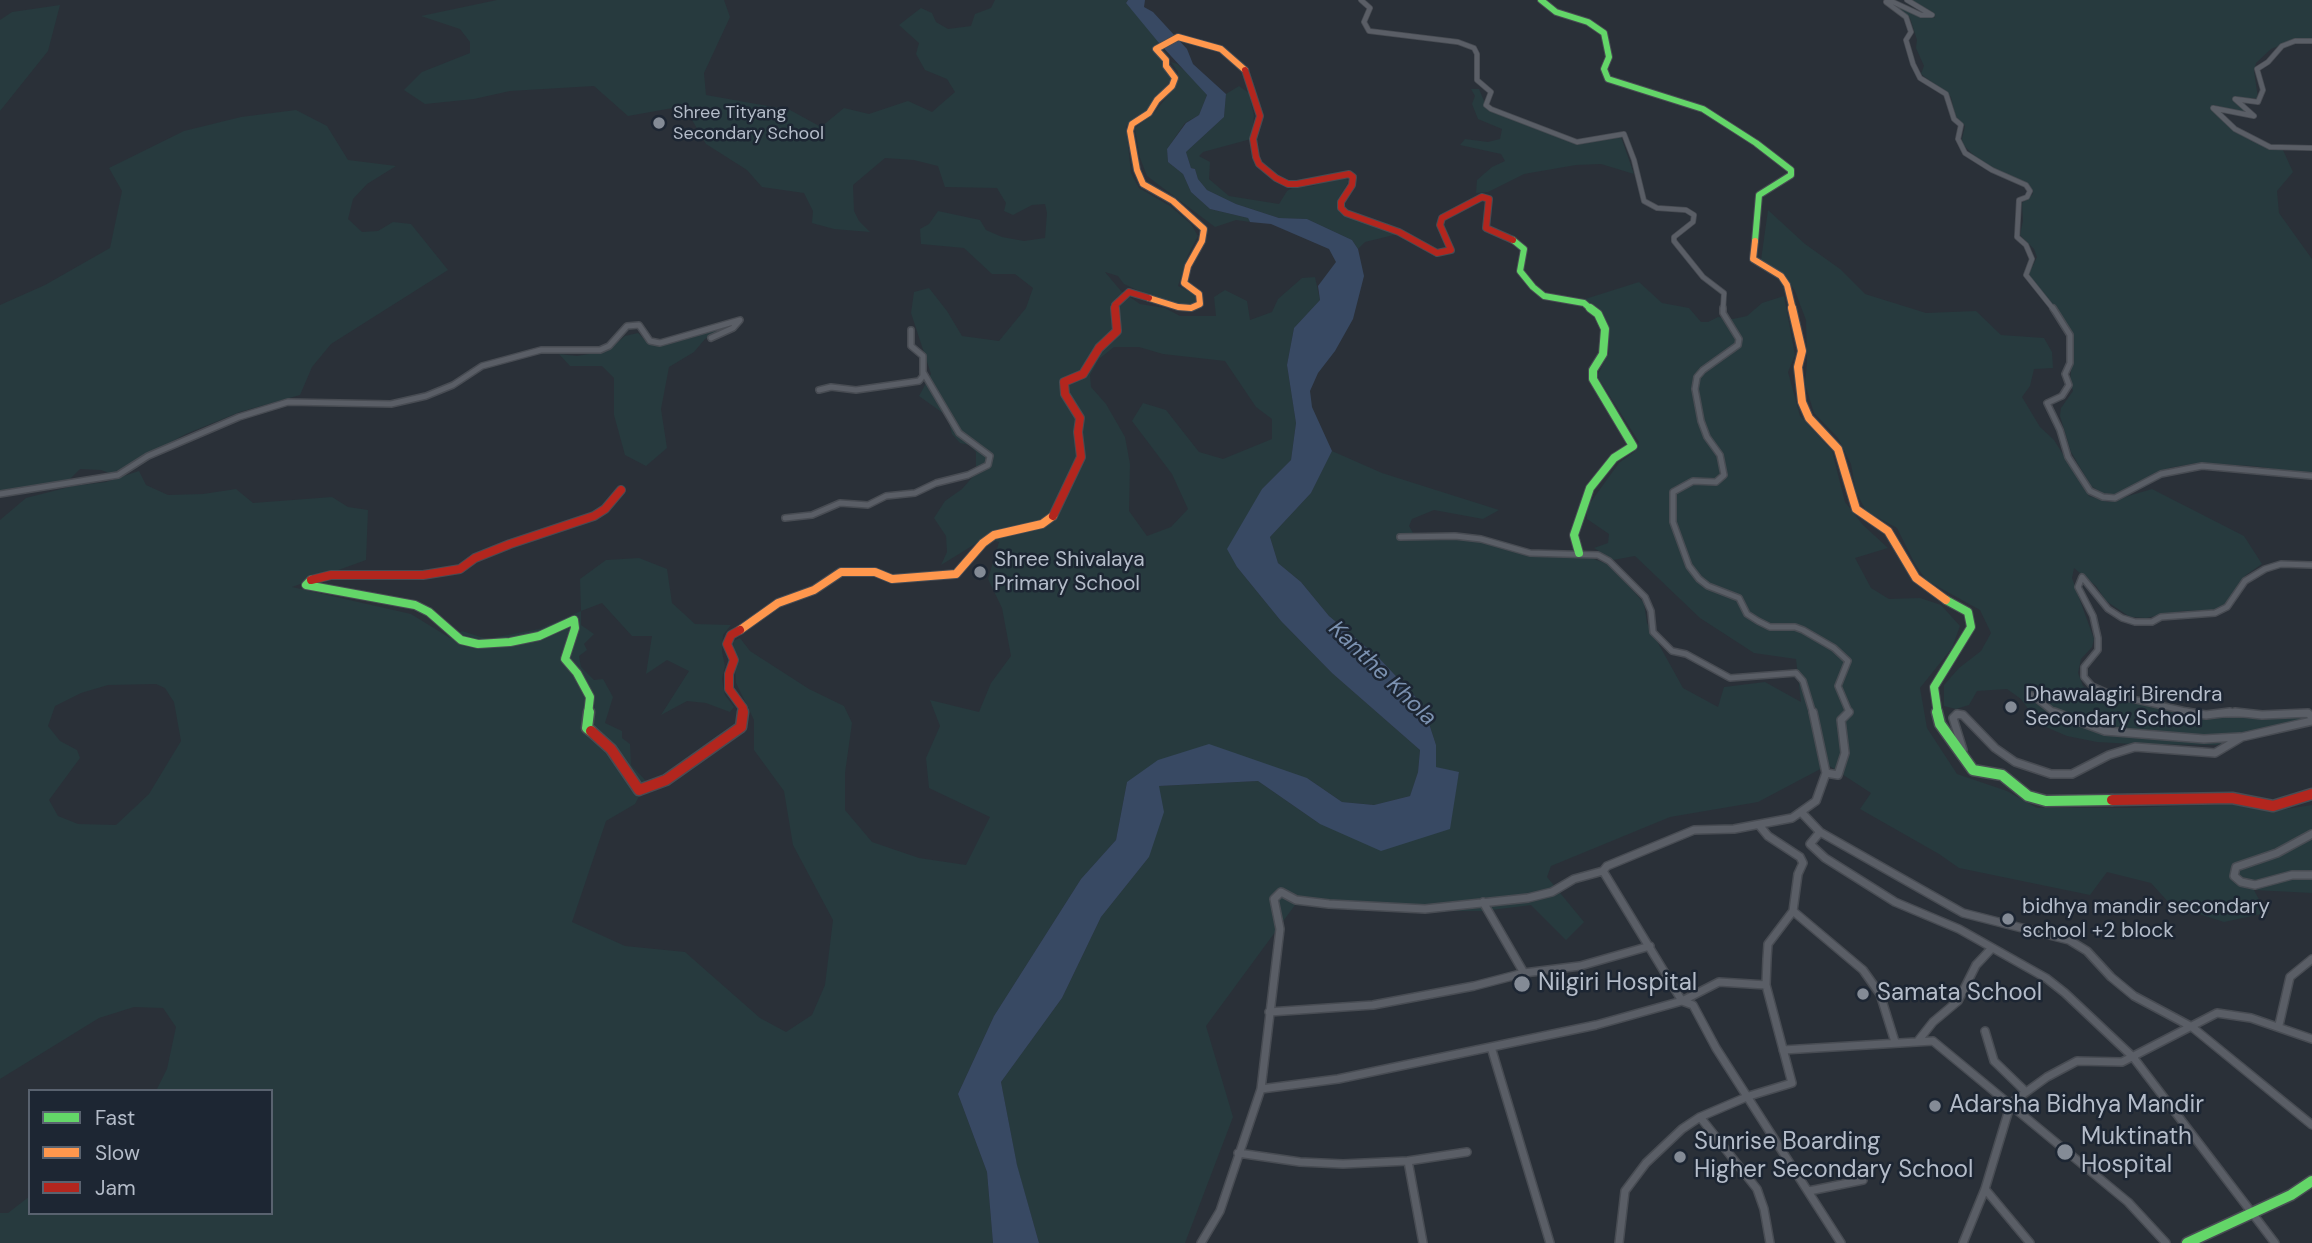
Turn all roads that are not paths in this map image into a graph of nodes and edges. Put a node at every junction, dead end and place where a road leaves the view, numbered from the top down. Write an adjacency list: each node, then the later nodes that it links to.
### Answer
1 (1361, 0): 21 (street)
2 (1542, 0): 20 (street)
3 (1907, 0): 10 (street)
4 (2312, 41): 5 (street)
5 (2312, 148)
6 (911, 330): 8 (street)
7 (711, 338): 12 (street)
8 (923, 372): 9 (street); 13 (street)
9 (819, 390)
10 (2312, 476)
11 (621, 490): 15 (street)
12 (0, 494)
13 (785, 518)
14 (1400, 537): 15 (street)
15 (1579, 553): 21 (street)
16 (2312, 565): 18 (street)
17 (2032, 695): 19 (street)
18 (2312, 719): 19 (street)
19 (2242, 737): 20 (street)
20 (1965, 758): 22 (street)
21 (1826, 773): 23 (street)
22 (2312, 794)
23 (1802, 813): 24 (street); 25 (street)
24 (1759, 825): 27 (street); 30 (street)
25 (1820, 832): 31 (street); 32 (street)
26 (2312, 834): 28 (street)
27 (1603, 872): 29 (street); 33 (street)
28 (2312, 875)
29 (1483, 902): 36 (street); 39 (street)
30 (1793, 911): 37 (street); 45 (street)
31 (1963, 913): 32 (street); 41 (street)
32 (1959, 929): 34 (street)
33 (1650, 946): 36 (street); 38 (street)
34 (1992, 948): 44 (street); 48 (street)
35 (2312, 959): 40 (street)
36 (1524, 973): 39 (street)
37 (1766, 985): 38 (street); 47 (street)
38 (1682, 1001): 46 (street); 51 (street)
39 (1269, 1012): 49 (street)
40 (2279, 1025): 41 (street); 43 (street)
41 (2192, 1027): 48 (street); 54 (street)
42 (1985, 1031): 50 (street)
43 (2312, 1039)
44 (1918, 1041): 45 (street); 52 (street)
45 (1895, 1042): 47 (street)
46 (1491, 1046): 49 (street); 65 (street)
47 (1783, 1050): 51 (street)
48 (2133, 1057): 50 (street); 62 (street)
49 (1261, 1088): 56 (street)
50 (2026, 1092): 52 (street)
51 (1749, 1096): 53 (street); 61 (street)
52 (2011, 1103): 60 (street); 71 (street)
53 (1700, 1117): 66 (street); 67 (street)
54 (2312, 1125)
55 (1467, 1152): 57 (street)
56 (1238, 1153): 57 (street); 63 (street)
57 (1408, 1161): 64 (street)
58 (1863, 1180): 61 (street)
59 (2312, 1181): 62 (street)
60 (1985, 1189): 69 (street); 70 (street)
61 (1809, 1191): 68 (street)
62 (2252, 1213): 72 (street); 73 (street)
63 (1201, 1243)
64 (1423, 1243)
65 (1550, 1243)
66 (1619, 1243)
67 (1770, 1243)
68 (1841, 1243)
69 (1963, 1243)
70 (2030, 1243)
71 (2166, 1243)
72 (2188, 1243)
73 (2275, 1243)

